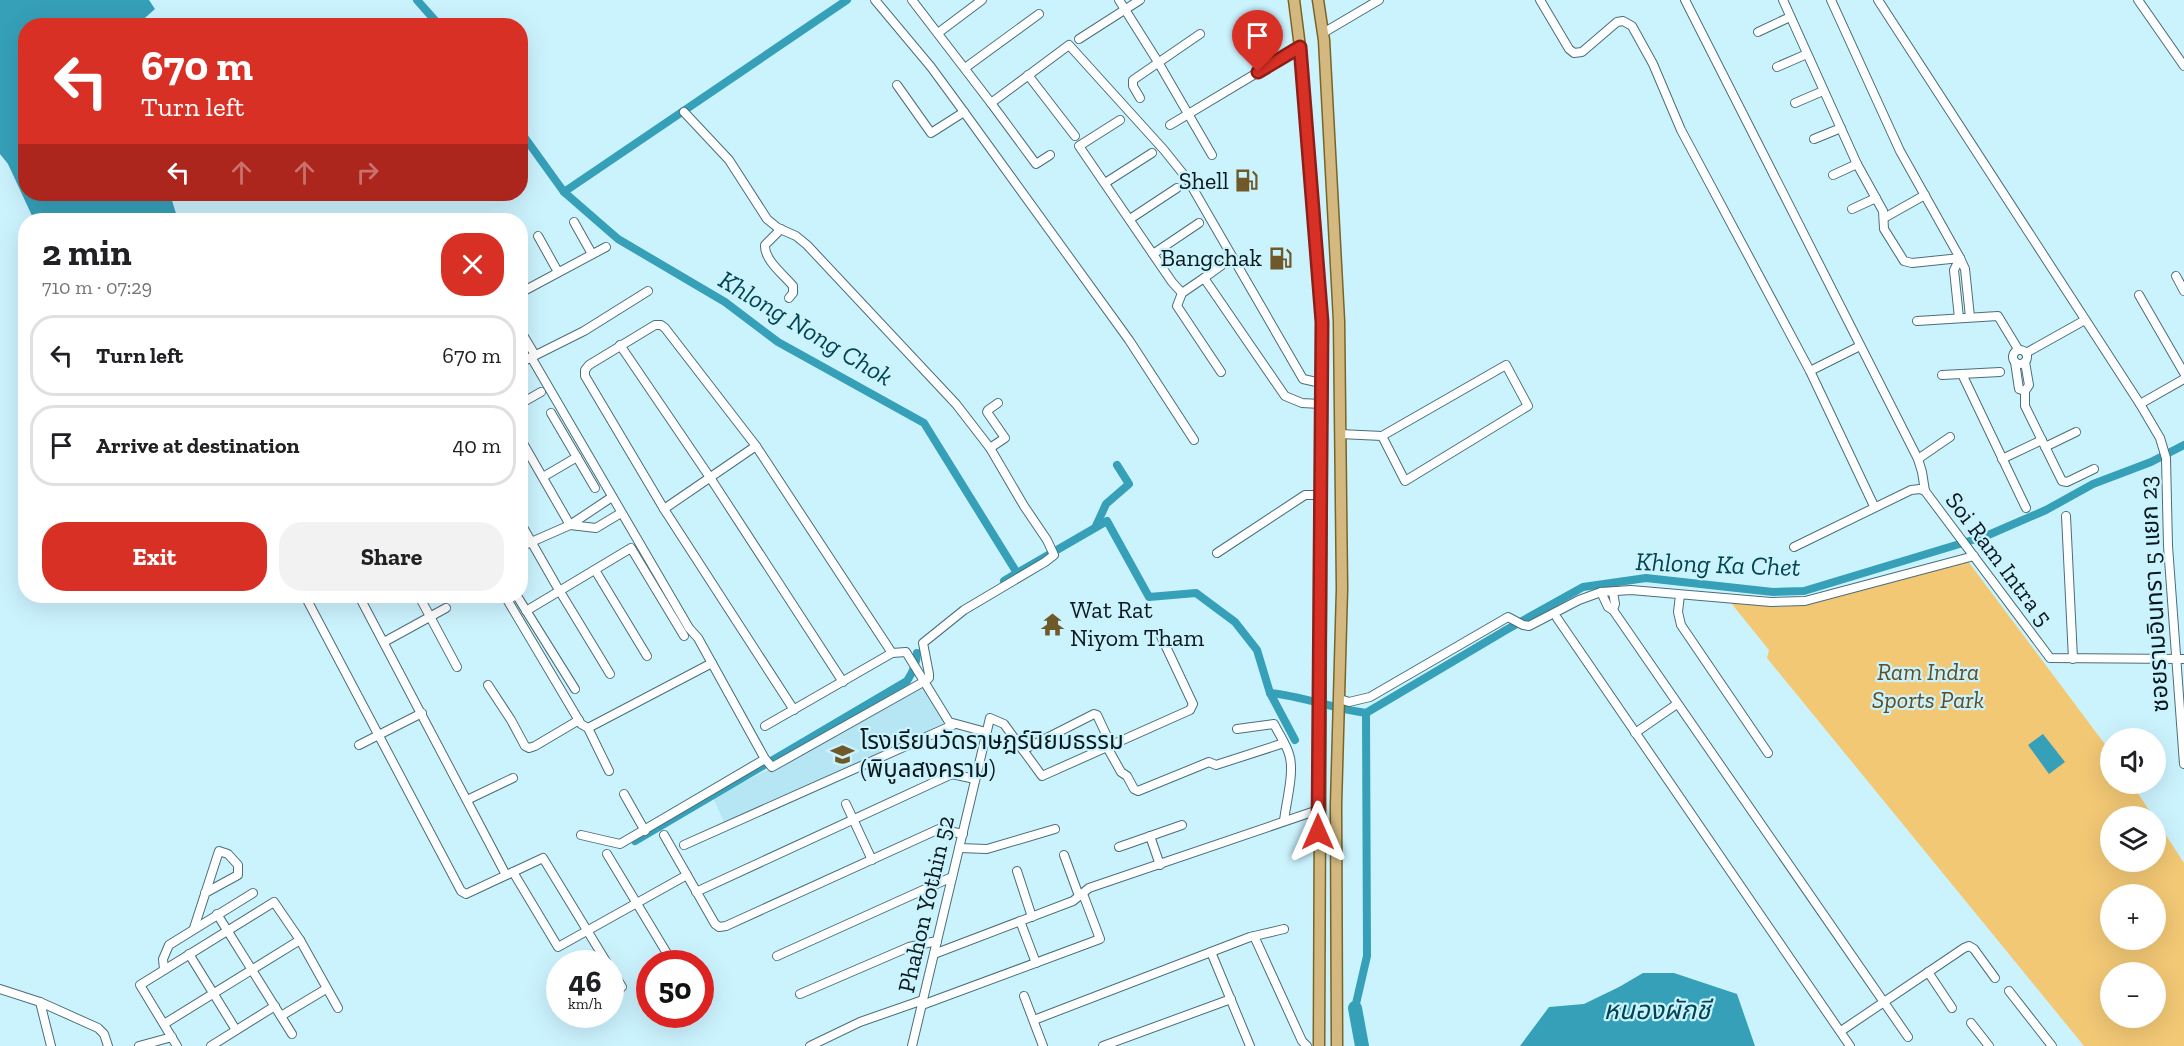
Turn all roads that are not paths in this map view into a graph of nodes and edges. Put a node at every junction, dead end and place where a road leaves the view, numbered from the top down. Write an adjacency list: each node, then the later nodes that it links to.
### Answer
1 (875, 0): 36 (street)
2 (912, 0): 19 (street)
3 (982, 0): 19 (street)
4 (1119, 0): 15 (street)
5 (1140, 0): 15 (street)
6 (1294, 0): 23 (main road)
7 (1318, 0): 20 (main road)
8 (1379, 0): 20 (street)
9 (1540, 0): 84 (street)
10 (1685, 0): 79 (street)
11 (1783, 0): 17 (street)
12 (1831, 0): 50 (street)
13 (1878, 0): 75 (street)
14 (2138, 0): 26 (street)
15 (1125, 9): 22 (street); 25 (street)
16 (1039, 14): 27 (street)
17 (1790, 17): 18 (street); 24 (street)
18 (1758, 32)
19 (938, 33): 27 (street)
20 (1323, 33): 100 (main road)
21 (1200, 34): 25 (street)
22 (1079, 39)
23 (1300, 47): 37 (street); 91 (main road)
24 (1807, 54): 28 (street); 31 (street)
25 (1158, 62): 32 (street); 37 (street)
26 (2184, 66)
27 (965, 68): 33 (street)
28 (1776, 68)
29 (1028, 75): 33 (street); 41 (street); 91 (street)
30 (897, 85): 36 (street)
31 (1823, 91): 34 (street); 40 (street)
32 (1140, 98)
33 (991, 103): 44 (street)
34 (1795, 103)
35 (684, 112): 57 (street)
36 (964, 112): 103 (street)
37 (1188, 114): 39 (street); 45 (street)
38 (1120, 120): 48 (street)
39 (1170, 125)
40 (1841, 128): 42 (street); 46 (street)
41 (1075, 136)
42 (1814, 140)
43 (1152, 153): 48 (street)
44 (1050, 155)
45 (1212, 155)
46 (1857, 164): 47 (street); 51 (street)
47 (1833, 175)
48 (1105, 183): 54 (street)
49 (1178, 188): 54 (street)
50 (1925, 195): 53 (street); 62 (street)
51 (1876, 198): 52 (street); 53 (street)
52 (1852, 209)
53 (1884, 218): 62 (street)
54 (1130, 219): 61 (street)
55 (574, 222): 60 (street)
56 (1199, 223): 61 (street)
57 (781, 229): 72 (street); 106 (street)
58 (538, 236): 64 (street)
59 (606, 247): 60 (street)
60 (592, 254): 64 (street)
61 (1152, 254): 70 (street)
62 (1960, 258): 73 (street); 74 (street)
63 (1222, 265): 66 (street)
64 (558, 272): 67 (street)
65 (2176, 276): 69 (street)
66 (1203, 278): 70 (street); 96 (street)
67 (528, 289)
68 (648, 291): 81 (street)
69 (2184, 291)
70 (1182, 294): 85 (street)
71 (2139, 295): 87 (street)
72 (789, 297)
73 (1970, 317): 74 (street); 80 (street)
74 (1959, 318): 76 (street)
75 (2085, 320): 80 (street); 97 (street)
76 (1917, 321)
77 (620, 345): 105 (street); 113 (street); 120 (street)
78 (528, 346): 81 (street)
79 (1860, 346): 84 (street); 109 (street)
80 (2023, 355): 83 (street); 83 (street); 92 (street)
81 (533, 356): 82 (street); 117 (street)
82 (528, 359)
83 (2015, 362): 92 (street)
84 (1810, 371): 118 (street)
85 (1221, 372)
86 (2000, 372): 88 (street)
87 (2184, 373)
88 (1962, 374): 89 (street); 110 (street)
89 (1942, 375)
90 (2184, 380): 97 (street)
91 (1321, 382): 96 (main road)
92 (2025, 391): 104 (street)
93 (541, 392): 94 (street)
94 (528, 399)
95 (998, 403): 106 (street)
96 (1320, 404): 116 (main road)
97 (2140, 404): 151 (street, ซอยรามอินทรา 5 แยก 23)
98 (551, 414): 108 (street)
99 (2076, 432): 104 (street)
100 (1340, 434): 101 (street); 159 (main road)
101 (1382, 436): 101 (street)
102 (1950, 437): 109 (street)
103 (1194, 440)
104 (2043, 443): 110 (street); 111 (street)
105 (756, 446): 113 (street); 148 (street)
106 (990, 448): 155 (street)
107 (528, 452): 112 (street)
108 (577, 457): 112 (street); 114 (street)
109 (1918, 459): 115 (street)
110 (2002, 459): 119 (street)
111 (2094, 469)
112 (543, 477): 123 (street)
113 (711, 479): 120 (street); 156 (street)
114 (595, 488)
115 (1925, 491): 118 (street, Soi Ram Intra 5); 129 (street, Soi Ram Intra 5)
116 (1320, 495): 128 (street); 184 (main road)
117 (612, 497): 121 (street); 123 (street)
118 (1874, 506): 127 (street, Soi Ram Intra 5)
119 (2026, 508)
120 (664, 509): 161 (street)
121 (621, 513): 123 (street); 152 (street)
122 (2066, 516): 150 (street)
123 (570, 525): 125 (street)
124 (528, 535): 125 (street)
125 (532, 542): 126 (street); 131 (street)
126 (528, 544)
127 (1794, 547)
128 (1217, 553)
129 (1974, 556): 134 (street); 150 (street, Soi Ram Intra 5)
130 (595, 570): 131 (street); 146 (street); 149 (street)
131 (560, 591): 142 (street); 154 (street)
132 (1601, 592): 133 (street); 141 (street); 159 (street)
133 (1613, 592): 134 (street); 141 (street)
134 (1680, 595): 175 (street)
135 (309, 603): 170 (street)
136 (363, 603): 147 (street)
137 (423, 603): 143 (street)
138 (509, 603): 163 (street)
139 (521, 603): 142 (street)
140 (446, 608): 143 (street)
141 (1613, 610): 160 (street)
142 (526, 611): 158 (street)
143 (430, 617): 147 (street); 153 (street)
144 (1557, 618): 169 (street)
145 (1160, 634): 173 (street)
146 (684, 636)
147 (384, 642): 162 (street)
148 (892, 653): 155 (street); 156 (street)
149 (647, 656)
150 (2073, 659): 151 (street, Soi Ram Intra 5)
151 (2180, 659): 177 (street, ซอยรามอินทรา 5 แยก 23)
152 (712, 663): 166 (street); 176 (street)
153 (457, 668)
154 (610, 674)
155 (924, 679): 164 (street); 176 (street)
156 (843, 682): 161 (street)
157 (489, 686): 163 (street)
158 (575, 689)
159 (1340, 701): 265 (main road)
160 (1677, 704): 169 (street); 238 (street)
161 (794, 710): 165 (street)
162 (422, 713): 170 (street); 182 (street)
163 (579, 720): 166 (street)
164 (953, 725): 168 (street); 194 (street)
165 (765, 726)
166 (588, 728): 178 (street)
167 (1237, 729): 171 (street)
168 (987, 732): 174 (street); 180 (street, Phahon Yothin 52)
169 (1635, 734): 249 (street)
170 (379, 735): 172 (street); 202 (street)
171 (1284, 743): 173 (street); 186 (street)
172 (359, 746)
173 (1109, 746): 174 (street); 174 (street)
174 (1023, 750)
175 (1768, 753)
176 (768, 762): 189 (street)
177 (2184, 764)
178 (609, 771)
179 (513, 778): 182 (street)
180 (975, 779): 185 (street); 190 (street, Phahon Yothin 52)
181 (624, 794): 189 (street)
182 (467, 800): 202 (street)
183 (846, 804): 185 (street)
184 (1318, 810): 186 (street); 264 (main road)
185 (853, 819): 199 (street); 205 (street)
186 (1284, 821): 200 (street)
187 (1182, 825): 193 (street)
188 (1055, 829): 196 (street)
189 (645, 831): 191 (street)
190 (963, 834): 196 (street, Phahon Yothin 52); 199 (street)
191 (581, 835)
192 (664, 835): 203 (street)
193 (1150, 836): 195 (street); 200 (street)
194 (684, 845)
195 (1119, 847)
196 (959, 848): 204 (street, Phahon Yothin 52)
197 (607, 854): 209 (street)
198 (1064, 855): 208 (street)
199 (872, 860): 205 (street)
200 (1160, 865): 208 (street)
201 (1017, 871): 211 (street)
202 (509, 873): 216 (street); 216 (street)
203 (687, 875): 205 (street); 209 (street)
204 (952, 877): 219 (street, Phahon Yothin 52); 225 (street)
205 (696, 891)
206 (253, 893): 210 (street)
207 (205, 894): 207 (street); 213 (street)
208 (1081, 895): 211 (street); 226 (street)
209 (637, 903): 216 (street); 221 (street)
210 (217, 914): 213 (street); 215 (street)
211 (1032, 917): 212 (street)
212 (1020, 921): 224 (street); 226 (street)
213 (194, 928): 227 (street)
214 (1284, 929): 217 (street)
215 (228, 930): 218 (street); 223 (street); 228 (street)
216 (588, 931): 220 (street)
217 (1254, 936): 222 (street); 263 (street)
218 (300, 940): 228 (street); 232 (street)
219 (937, 941): 224 (street, Phahon Yothin 52); 235 (street)
220 (599, 950)
221 (665, 950)
222 (1211, 952): 237 (street); 245 (street)
223 (189, 954): 227 (street); 234 (street)
224 (934, 954): 240 (street, Phahon Yothin 52)
225 (777, 956)
226 (1036, 963): 240 (street)
227 (164, 969): 247 (street)
228 (253, 969): 234 (street); 241 (street)
229 (1928, 972): 230 (street); 238 (street); 243 (street)
230 (1995, 978)
231 (0, 989): 239 (street)
232 (326, 989): 242 (street); 244 (street)
233 (2009, 991): 268 (street)
234 (214, 994): 247 (street); 248 (street)
235 (800, 994)
236 (1024, 996): 245 (street)
237 (1231, 999): 261 (street); 262 (street)
238 (1885, 1001): 249 (street); 252 (street)
239 (40, 1002): 253 (street); 254 (street)
240 (922, 1002): 258 (street); 259 (street, Phahon Yothin 52)
241 (275, 1006): 244 (street); 248 (street)
242 (338, 1008)
243 (1952, 1008)
244 (281, 1016): 250 (street)
245 (1034, 1020): 260 (street)
246 (1971, 1023): 267 (street)
247 (164, 1024): 251 (street)
248 (236, 1030): 257 (street)
249 (1841, 1031): 266 (street)
250 (292, 1034)
251 (172, 1037): 255 (street); 256 (street)
252 (1908, 1037)
253 (51, 1046)
254 (108, 1046)
255 (139, 1046)
256 (177, 1046)
257 (211, 1046)
258 (810, 1046)
259 (912, 1046)
260 (1043, 1046)
261 (1103, 1046)
262 (1250, 1046)
263 (1307, 1046)
264 (1319, 1046)
265 (1337, 1046)
266 (1850, 1046)
267 (1989, 1046)
268 (2052, 1046)

